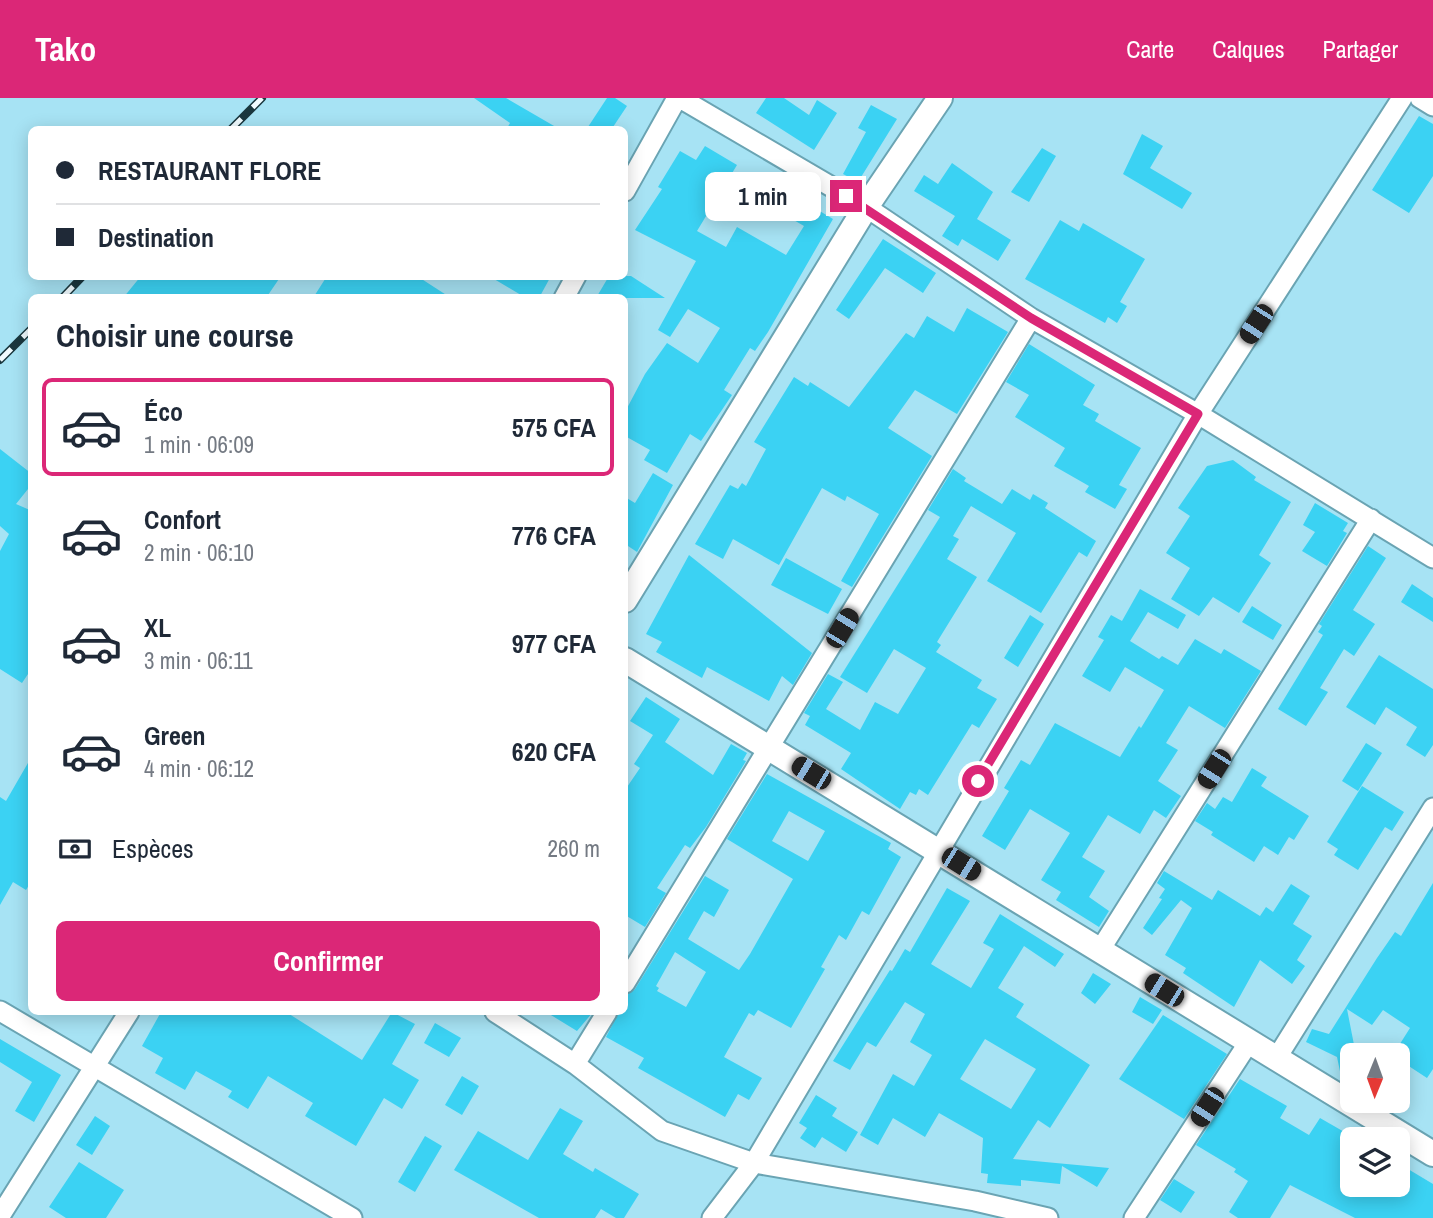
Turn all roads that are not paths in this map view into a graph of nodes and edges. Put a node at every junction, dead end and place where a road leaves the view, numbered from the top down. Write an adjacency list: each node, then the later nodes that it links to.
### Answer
1 (679, 98): 6 (street); 7 (street)
2 (940, 98): 7 (street)
3 (1402, 98): 9 (street)
4 (1420, 98): 5 (street)
5 (1433, 106)
6 (628, 186)
7 (866, 207): 8 (street); 12 (street)
8 (1031, 318): 9 (street); 14 (street)
9 (1198, 414): 10 (street); 16 (street)
10 (1371, 519): 11 (street); 17 (street)
11 (1433, 558)
12 (628, 595)
13 (628, 662): 14 (street)
14 (769, 747): 16 (street); 18 (street)
15 (1433, 808): 24 (street)
16 (937, 850): 17 (street); 28 (street)
17 (1100, 950): 23 (street)
18 (628, 978)
19 (0, 1011): 26 (street)
20 (127, 1015): 26 (street)
21 (500, 1015): 25 (street)
22 (605, 1015): 25 (street)
23 (1249, 1042): 24 (street); 34 (street)
24 (1276, 1059): 27 (street)
25 (575, 1064): 28 (street)
26 (95, 1065): 30 (street); 31 (street)
27 (1433, 1154)
28 (754, 1163): 29 (street); 32 (street)
29 (971, 1210): 33 (street)
30 (0, 1216)
31 (352, 1218)
32 (712, 1218)
33 (1048, 1218)
34 (1134, 1218)

